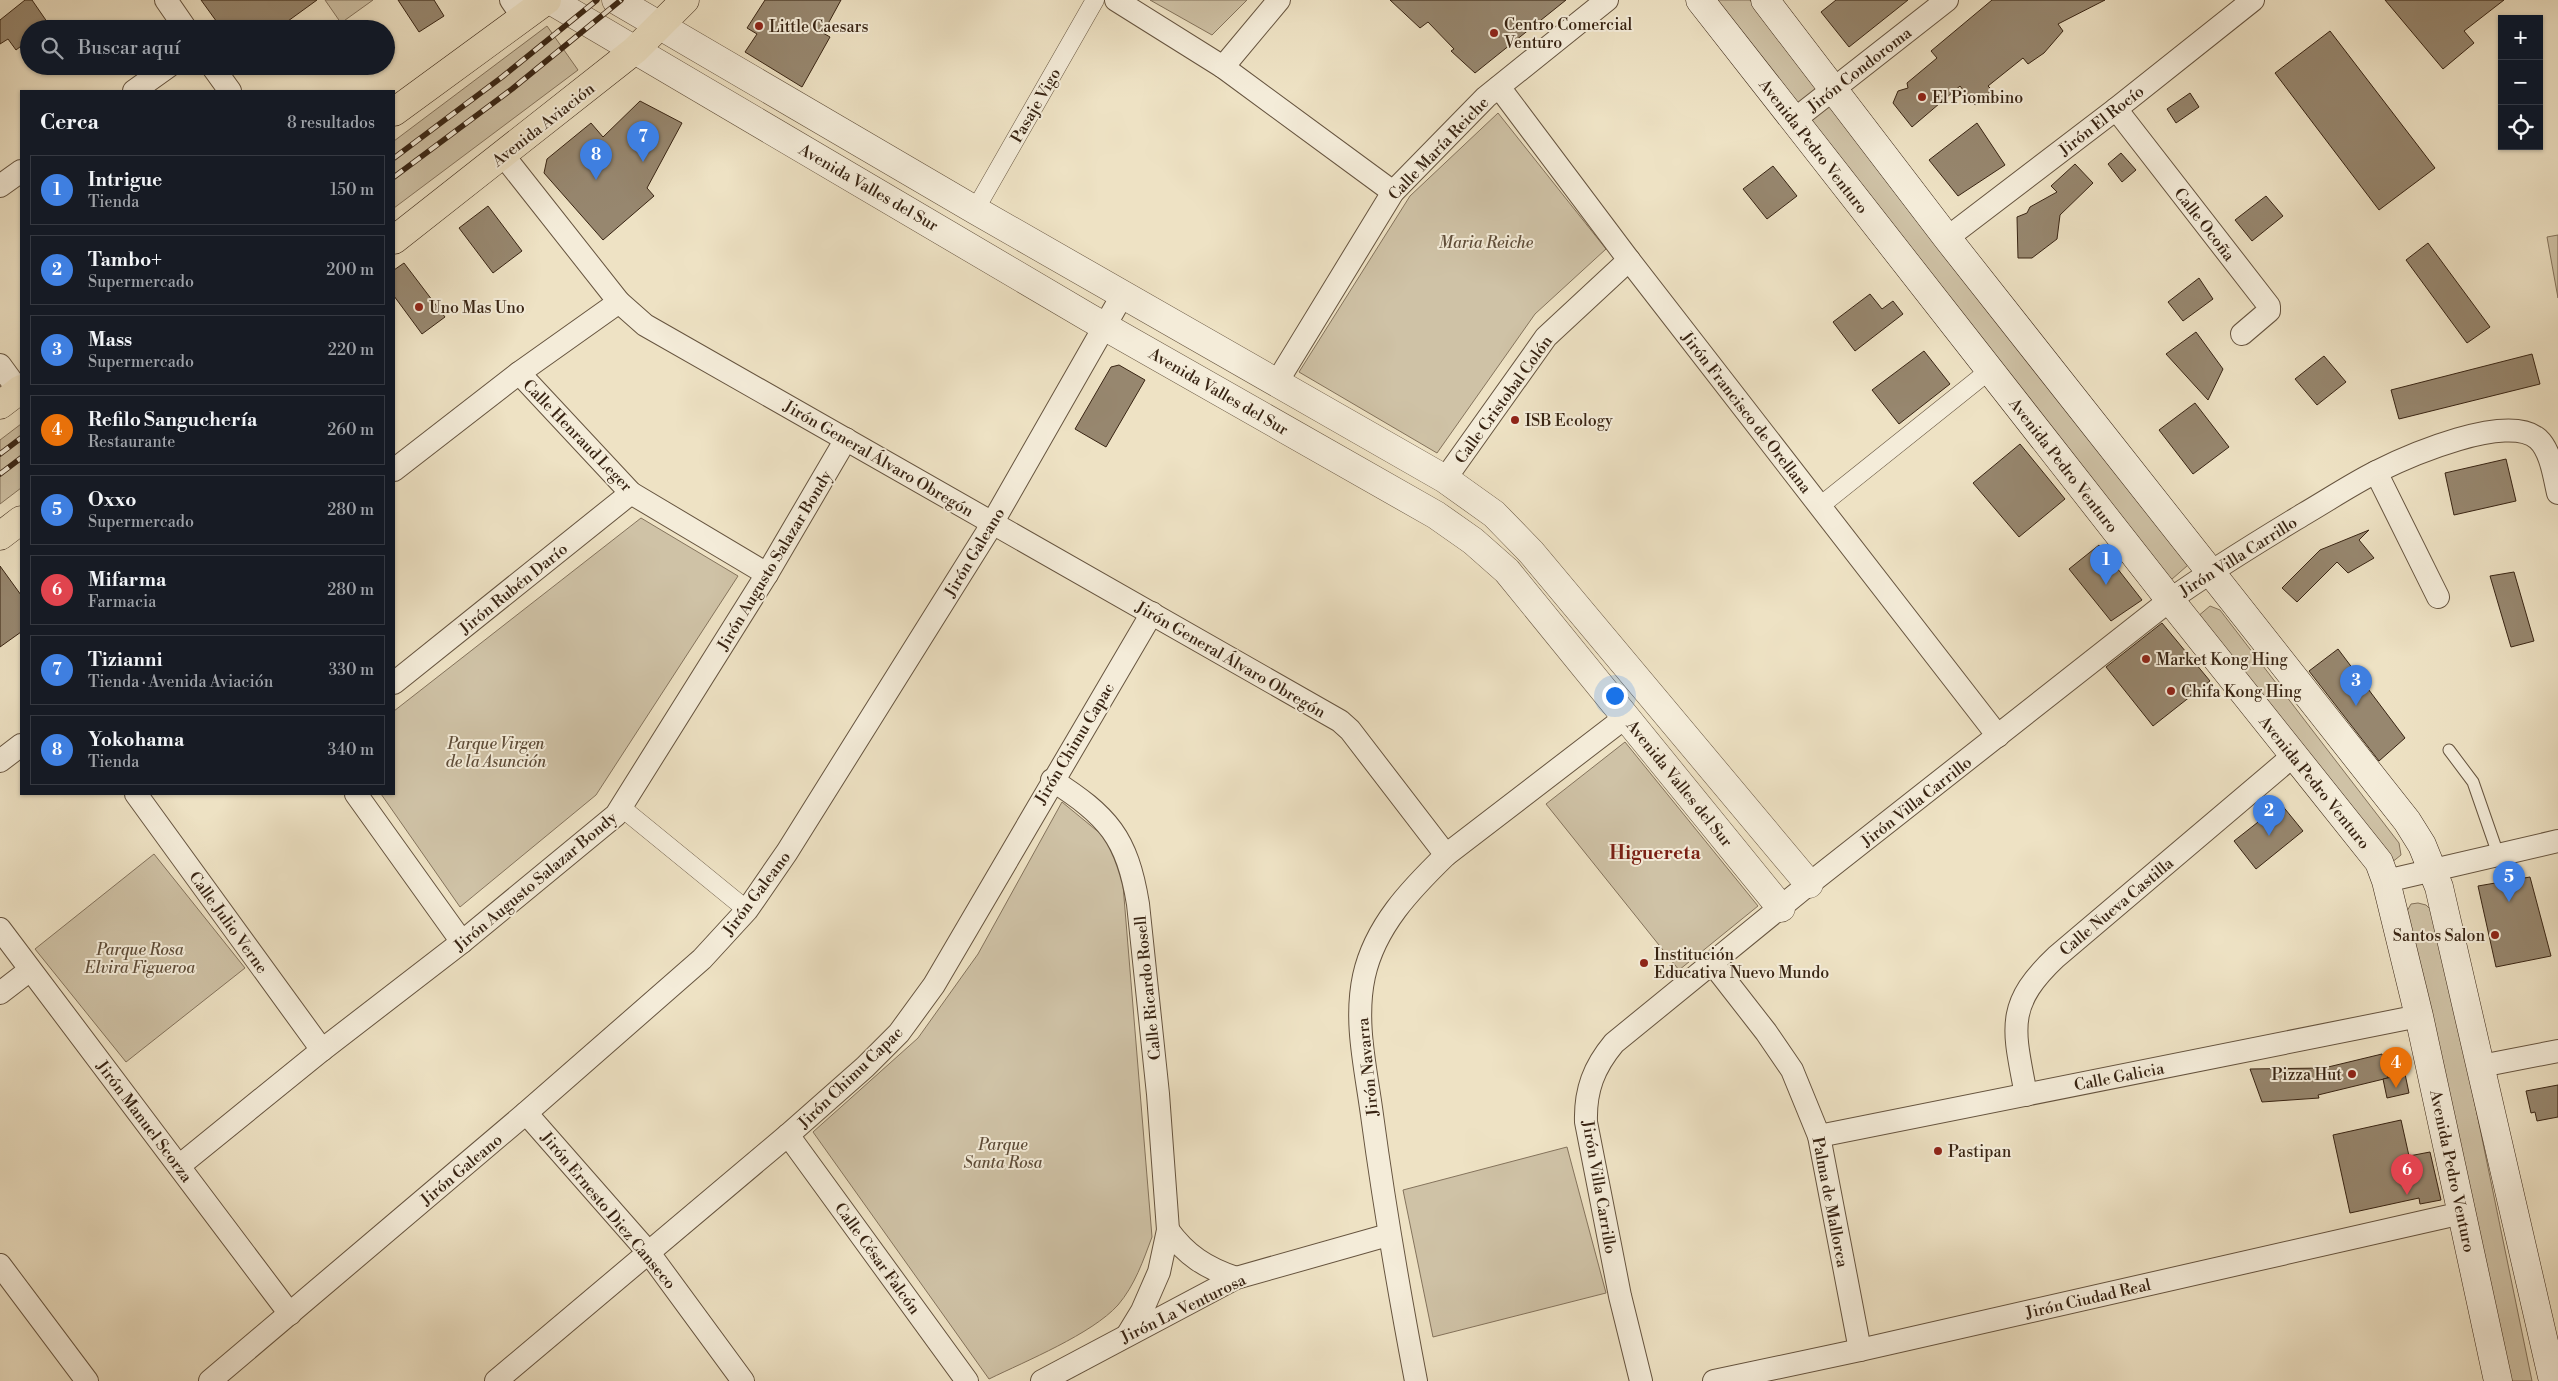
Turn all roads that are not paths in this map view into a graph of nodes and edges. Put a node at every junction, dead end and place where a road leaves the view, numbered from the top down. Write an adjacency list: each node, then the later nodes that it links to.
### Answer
1 (166, 0): 14 (street)
2 (548, 0): 13 (main road); 16 (main road, Avenida Valles del Sur)
3 (616, 0): 15 (main road, Avenida Valles del Sur)
4 (685, 0): 15 (main road, Avenida Aviación)
5 (1095, 0): 31 (street, Pasaje Vigo)
6 (1116, 0): 17 (street)
7 (1279, 0): 17 (street)
8 (1606, 0): 20 (street, Calle María Reiche)
9 (1700, 0): 26 (main road, Avenida Pedro Venturo)
10 (1765, 0): 21 (main road)
11 (1947, 0): 21 (street, Jirón Condoroma)
12 (2253, 0): 24 (street, Jirón El Rocío)
13 (517, 9): 25 (main road)
14 (180, 20)
15 (661, 26): 16 (main road, Avenida Aviación); 31 (main road, Avenida Valles del Sur)
16 (635, 50): 27 (main road, Avenida Aviación); 37 (main road, Avenida Valles del Sur)
17 (1223, 67): 30 (street)
18 (156, 75): 22 (street)
19 (218, 75): 23 (street)
20 (1499, 87): 30 (street, Calle María Reiche); 34 (street, Jirón Francisco de Orellana)
21 (1833, 88): 26 (street, Jirón Condoroma); 32 (main road)
22 (135, 90)
23 (229, 90)
24 (2116, 109): 32 (street, Jirón El Rocío); 38 (street, Calle Ocoña)
25 (395, 111)
26 (1794, 120): 40 (main road, Avenida Pedro Venturo)
27 (502, 155): 33 (main road, Avenida Aviación); 36 (street, Jirón General Álvaro Obregón)
28 (20, 172): 29 (street)
29 (0, 186)
30 (1393, 192): 42 (street, Calle María Reiche)
31 (975, 210): 35 (main road, Avenida Valles del Sur)
32 (1947, 238): 54 (main road)
33 (395, 239)
34 (1629, 260): 47 (street, Calle Cristobal Colón); 50 (street, Jirón Francisco de Orellana)
35 (1122, 294): 37 (street, Jirón Galeano); 42 (main road, Avenida Valles del Sur)
36 (619, 302): 41 (street); 44 (street, Jirón General Álvaro Obregón)
37 (1105, 326): 52 (street, Jirón Galeano); 60 (main road, Avenida Valles del Sur)
38 (2242, 334)
39 (0, 365): 43 (street)
40 (1990, 370): 50 (street); 57 (main road, Avenida Pedro Venturo)
41 (519, 373): 45 (street); 48 (street, Calle Henraud Leger)
42 (1278, 382): 47 (main road, Avenida Valles del Sur)
43 (13, 395)
44 (846, 439): 52 (street, Jirón General Álvaro Obregón); 55 (street, Jirón Augusto Salazar Bondy)
45 (395, 469)
46 (2376, 472): 49 (street, Jirón Villa Carrillo); 54 (street, Jirón Villa Carrillo); 56 (street)
47 (1445, 480): 75 (main road, Avenida Valles del Sur)
48 (632, 493): 55 (street, Calle Henraud Leger); 59 (street, Jirón Rubén Darío)
49 (2558, 493)
50 (1820, 506): 61 (street, Jirón Francisco de Orellana)
51 (20, 521): 53 (main road)
52 (992, 522): 58 (street, Jirón General Álvaro Obregón); 77 (street, Jirón Galeano)
53 (0, 536)
54 (2210, 570): 57 (street, Jirón Villa Carrillo); 73 (main road)
55 (767, 574): 69 (street, Jirón Augusto Salazar Bondy)
56 (2438, 597)
57 (2170, 600): 61 (street, Jirón Villa Carrillo); 64 (main road, Avenida Pedro Venturo)
58 (1152, 613): 66 (street, Jirón Chimu Capac); 72 (street, Jirón General Álvaro Obregón)
59 (395, 682)
60 (1627, 716): 72 (street, Jirón Navarra); 76 (main road, Avenida Valles del Sur)
61 (1998, 736): 75 (street, Jirón Villa Carrillo)
62 (20, 746): 65 (street)
63 (2449, 750): 71 (lane)
64 (2293, 756): 74 (main road, Avenida Pedro Venturo); 87 (street, Calle Nueva Castilla)
65 (0, 761)
66 (1052, 780): 89 (street, Jirón Chimu Capac); 93 (street, Calle Ricardo Rosell)
67 (137, 795): 84 (street, Calle Julio Verne)
68 (357, 795): 79 (street)
69 (622, 808): 77 (street); 79 (street, Jirón Augusto Salazar Bondy)
70 (2558, 841): 71 (street)
71 (2498, 854): 73 (street)
72 (1446, 855): 94 (street, Jirón Navarra)
73 (2432, 869): 74 (street); 86 (main road)
74 (2386, 881): 83 (main road, Avenida Pedro Venturo)
75 (1809, 884): 76 (street, Jirón Villa Carrillo)
76 (1780, 908): 80 (street, Jirón Villa Carrillo)
77 (747, 910): 88 (street, Jirón Galeano)
78 (0, 929): 81 (street, Jirón Manuel Scorza)
79 (462, 942): 84 (street, Jirón Augusto Salazar Bondy)
80 (1713, 964): 90 (street, Palma de Mallorca); 109 (street, Jirón Villa Carrillo)
81 (30, 970): 82 (street); 91 (street, Jirón Manuel Scorza)
82 (0, 993)
83 (2419, 1016): 87 (street, Calle Galicia); 92 (main road, Avenida Pedro Venturo)
84 (322, 1050): 91 (street, Jirón Augusto Salazar Bondy)
85 (2558, 1051): 86 (street)
86 (2481, 1066): 112 (main road)
87 (2026, 1095): 90 (street, Calle Galicia)
88 (526, 1114): 95 (street, Jirón Ernesto Diez Canseco); 98 (street, Jirón Galeano)
89 (788, 1135): 95 (street, Jirón Chimu Capac); 106 (street, Calle César Falcón)
90 (1819, 1136): 100 (street, Palma de Mallorca)
91 (179, 1166): 98 (street, Jirón Manuel Scorza)
92 (2462, 1213): 100 (street, Jirón Ciudad Real); 111 (main road, Avenida Pedro Venturo)
93 (1168, 1230): 97 (street); 99 (street, Calle Ricardo Rosell)
94 (1388, 1235): 97 (street, Jirón La Venturosa); 108 (street, Jirón Navarra)
95 (649, 1252): 101 (street, Jirón Chimu Capac); 105 (street, Jirón Ernesto Diez Canseco)
96 (0, 1265): 102 (street)
97 (1236, 1278): 99 (street, Jirón La Venturosa)
98 (290, 1314): 103 (street, Jirón Galeano)
99 (1128, 1334): 107 (street, Jirón La Venturosa)
100 (1860, 1350): 110 (street, Jirón Ciudad Real)
101 (520, 1373): 104 (street, Jirón Chimu Capac)
102 (88, 1381)
103 (210, 1381)
104 (496, 1381)
105 (743, 1381)
106 (967, 1381)
107 (1042, 1381)
108 (1416, 1381)
109 (1641, 1381)
110 (1714, 1381)
111 (2498, 1381)
112 (2553, 1381)

